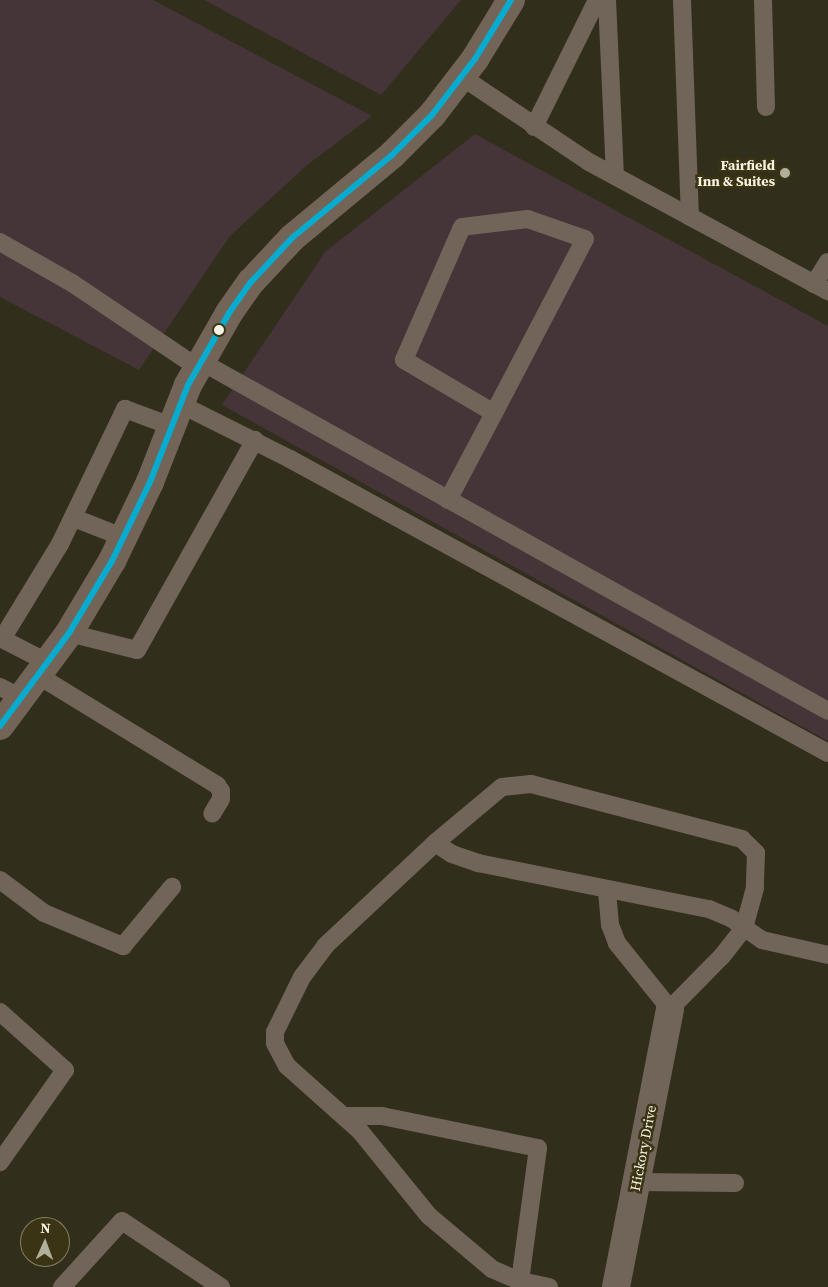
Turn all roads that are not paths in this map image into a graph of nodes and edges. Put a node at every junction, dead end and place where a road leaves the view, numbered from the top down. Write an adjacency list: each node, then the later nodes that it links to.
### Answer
1 (510, 0): 6 (street)
2 (597, 0): 8 (lane)
3 (608, 0): 9 (lane)
4 (682, 0): 10 (lane)
5 (763, 0): 7 (lane)
6 (462, 77): 8 (lane); 14 (street)
7 (766, 106)
8 (534, 127): 9 (lane)
9 (615, 176): 10 (lane)
10 (690, 217): 13 (lane)
11 (0, 242): 14 (lane)
12 (828, 262): 13 (lane)
13 (821, 288)
14 (199, 364): 16 (street); 18 (lane)
15 (494, 413): 15 (lane); 18 (lane)
16 (176, 415): 17 (lane); 19 (lane); 20 (street)
17 (255, 440): 21 (lane); 27 (lane)
18 (448, 500): 25 (lane)
19 (74, 518): 20 (lane); 22 (lane)
20 (125, 538): 21 (street)
21 (70, 633): 23 (street)
22 (1, 639): 23 (lane)
23 (44, 670): 24 (street); 28 (lane)
24 (11, 693): 26 (street)
25 (828, 712)
26 (0, 726)
27 (828, 753)
28 (212, 814)
29 (435, 843): 32 (lane); 33 (lane); 37 (lane)
30 (0, 880): 31 (lane)
31 (172, 887)
32 (607, 890): 33 (lane); 35 (lane)
33 (744, 928): 34 (lane); 35 (lane)
34 (828, 955)
35 (670, 1009): 39 (street, Hickory Drive)
36 (0, 1012): 38 (lane)
37 (347, 1116): 41 (lane); 41 (lane)
38 (0, 1162)
39 (636, 1182): 40 (lane); 45 (street, Hickory Drive)
40 (735, 1183)
41 (520, 1281): 44 (lane)
42 (62, 1287): 43 (lane)
43 (221, 1287)
44 (549, 1287)
45 (616, 1287)

